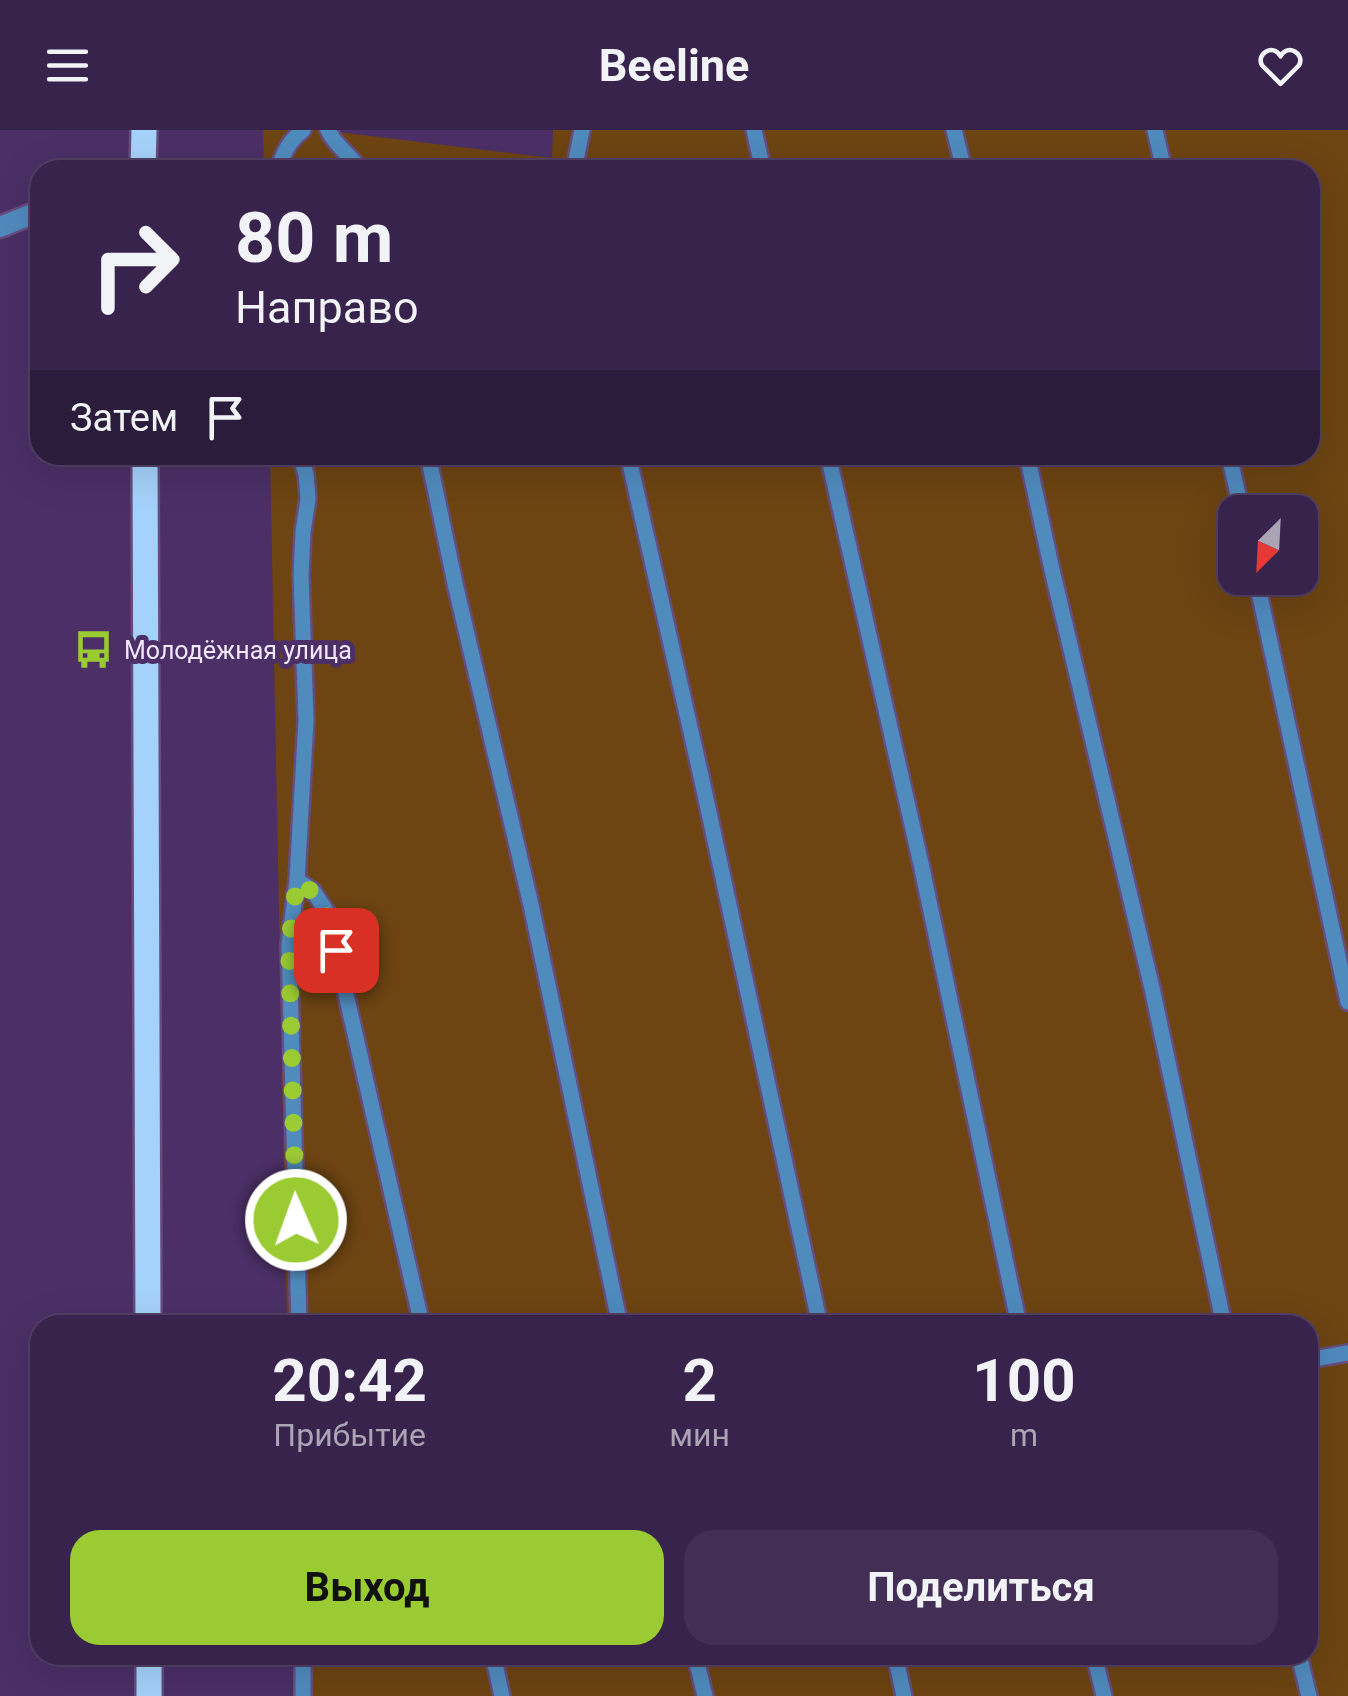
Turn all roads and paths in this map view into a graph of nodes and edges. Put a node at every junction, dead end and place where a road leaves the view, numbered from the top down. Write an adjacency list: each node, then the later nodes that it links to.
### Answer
1 (144, 130): 8 (main road)
2 (303, 130): 9 (lane)
3 (328, 130): 10 (lane)
4 (582, 130): 11 (lane)
5 (754, 130): 12 (lane)
6 (954, 130): 13 (lane)
7 (1155, 130): 14 (lane)
8 (142, 160)
9 (281, 160)
10 (353, 160)
11 (576, 160)
12 (761, 160)
13 (962, 160)
14 (1162, 160)
15 (30, 215): 16 (street)
16 (0, 227)
17 (145, 465): 28 (main road)
18 (303, 465): 26 (lane)
19 (430, 465): 31 (lane)
20 (630, 465): 32 (lane)
21 (830, 465): 33 (lane)
22 (1029, 465): 34 (lane)
23 (1231, 465): 24 (lane)
24 (1238, 495)
25 (1260, 595): 27 (lane)
26 (297, 880): 29 (lane); 30 (lane)
27 (1348, 1002)
28 (148, 1315)
29 (299, 1315)
30 (420, 1315)
31 (618, 1315)
32 (818, 1315)
33 (1018, 1315)
34 (1222, 1315)
35 (1348, 1353): 36 (lane)
36 (1318, 1358)
37 (149, 1665): 44 (main road)
38 (304, 1665): 45 (lane)
39 (495, 1665): 46 (lane)
40 (697, 1665): 47 (lane)
41 (897, 1665): 48 (lane)
42 (1096, 1665): 49 (lane)
43 (1301, 1665): 50 (lane)
44 (149, 1696)
45 (303, 1696)
46 (502, 1696)
47 (705, 1696)
48 (904, 1696)
49 (1104, 1696)
50 (1308, 1696)

